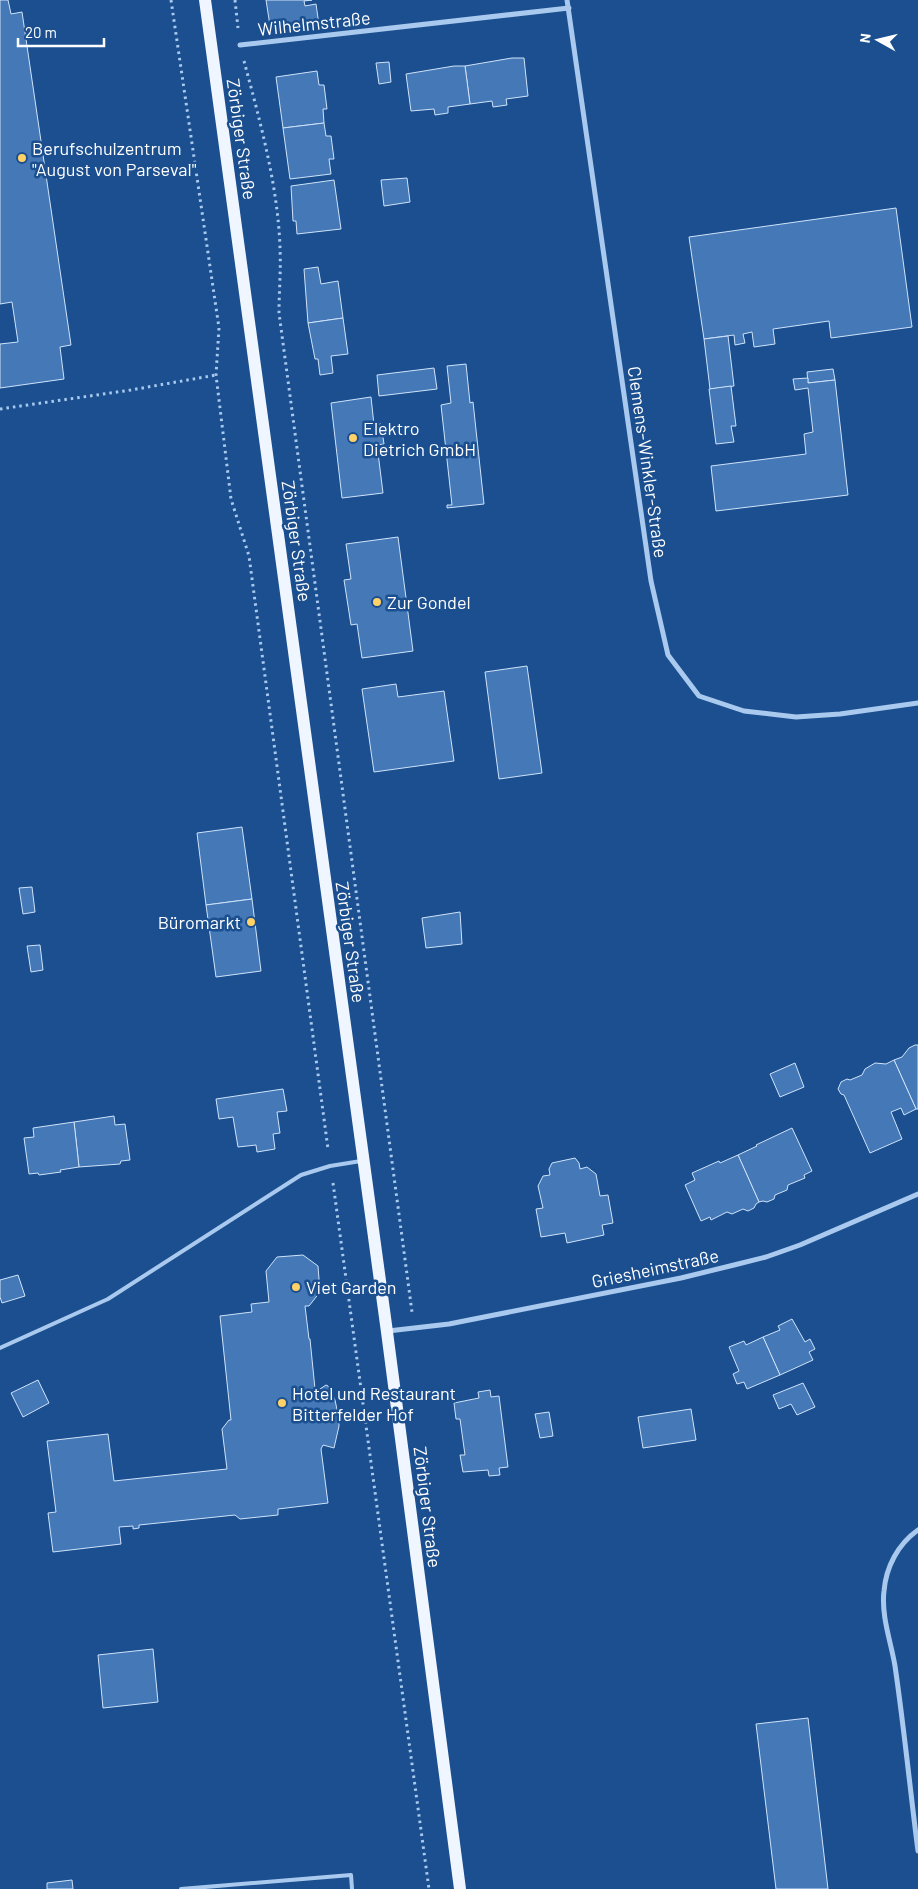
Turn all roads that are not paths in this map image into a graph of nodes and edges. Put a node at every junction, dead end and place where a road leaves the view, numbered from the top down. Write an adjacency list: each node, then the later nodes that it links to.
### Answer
1 (204, 0): 6 (main road, Zörbiger Straße)
2 (567, 0): 3 (street, Clemens-Winkler-Straße)
3 (569, 8): 4 (street, Wilhelmstraße); 5 (street, Clemens-Winkler-Straße)
4 (240, 45)
5 (918, 704)
6 (363, 1161): 8 (main road, Zörbiger Straße); 9 (lane)
7 (918, 1194): 8 (street, Griesheimstraße)
8 (387, 1332): 14 (main road, Zörbiger Straße)
9 (0, 1348)
10 (918, 1530): 11 (street)
11 (918, 1851)
12 (181, 1889): 13 (lane)
13 (352, 1889)
14 (460, 1889)

